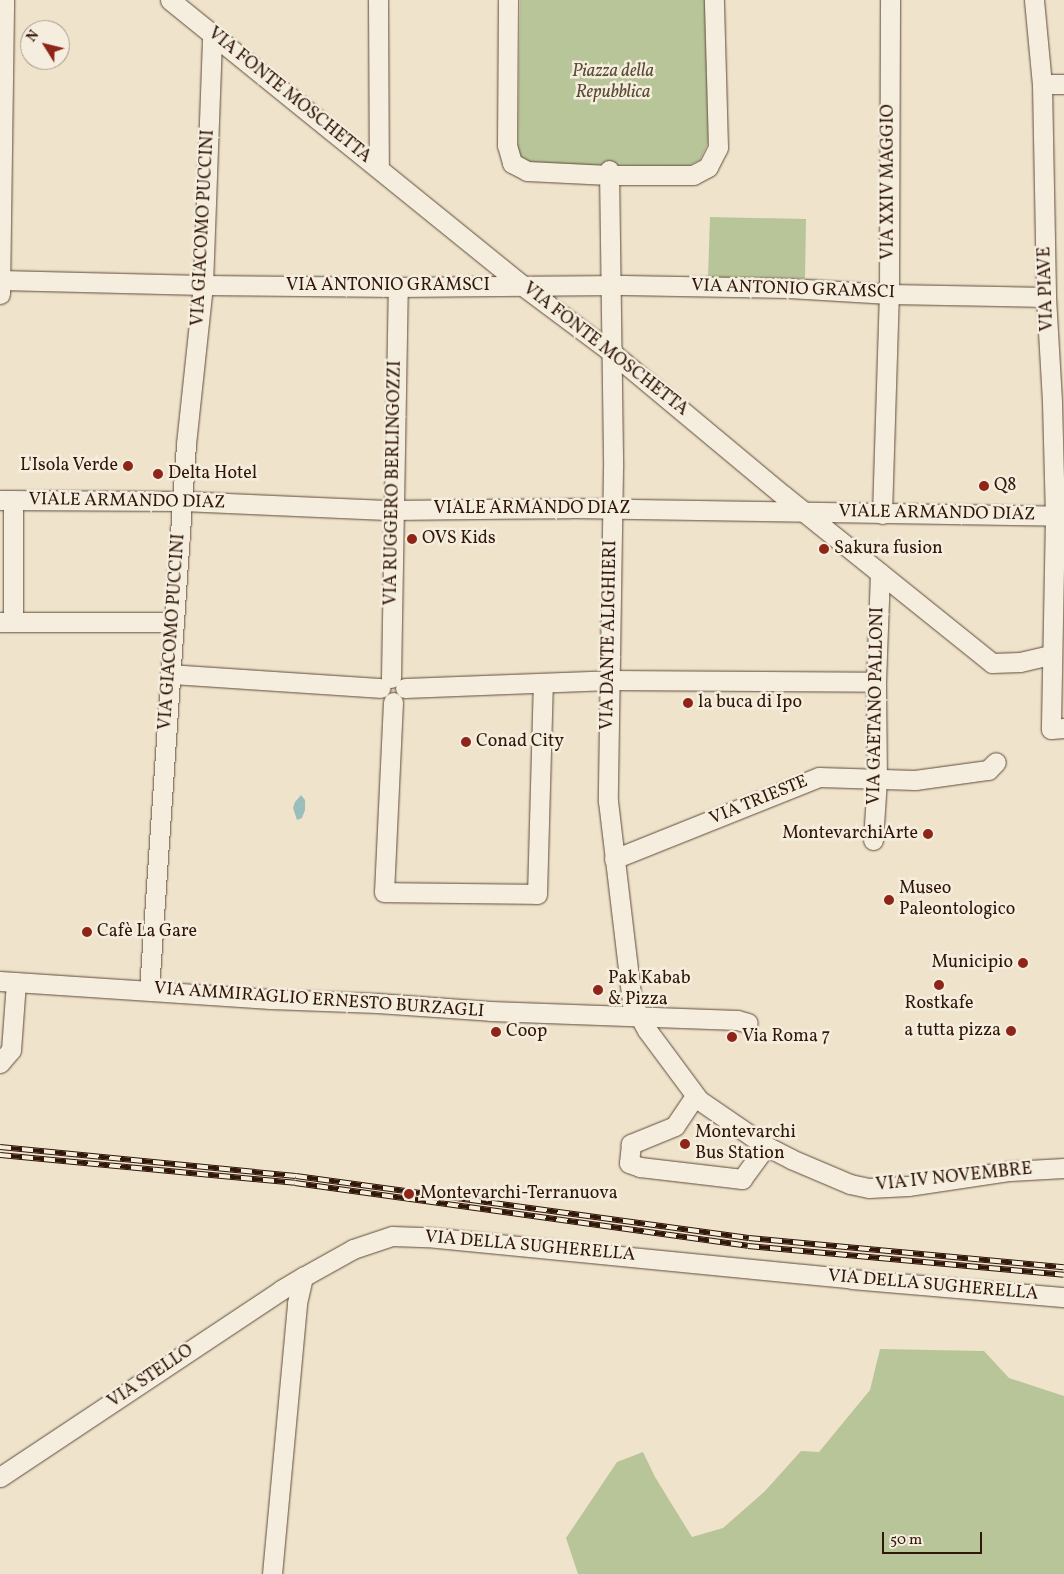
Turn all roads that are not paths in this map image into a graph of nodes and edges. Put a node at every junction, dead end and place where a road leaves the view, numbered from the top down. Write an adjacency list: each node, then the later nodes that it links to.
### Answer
1 (4, 0): 13 (street)
2 (170, 0): 8 (street, VIA FONTE MOSCHETTA)
3 (378, 0): 11 (street)
4 (508, 0): 12 (street)
5 (714, 0): 12 (street)
6 (890, 0): 19 (street, VIA XXIV MAGGIO)
7 (1034, 0): 9 (street, VIA PIAVE)
8 (212, 34): 11 (street, VIA FONTE MOSCHETTA); 15 (street, VIA GIACOMO PUCCINI)
9 (1042, 84): 10 (street); 20 (street, VIA PIAVE)
10 (1064, 84)
11 (379, 167): 16 (street, VIA FONTE MOSCHETTA)
12 (609, 173): 14 (street, VIA DANTE ALIGHIERI)
13 (0, 280): 15 (street, VIA ANTONIO GRAMSCI); 18 (street)
14 (610, 285): 16 (street, VIA ANTONIO GRAMSCI); 19 (street, VIA ANTONIO GRAMSCI); 21 (street, VIA DANTE ALIGHIERI)
15 (203, 286): 17 (street, VIA ANTONIO GRAMSCI); 24 (street, VIA GIACOMO PUCCINI)
16 (523, 286): 17 (street, VIA ANTONIO GRAMSCI); 21 (street, VIA FONTE MOSCHETTA)
17 (398, 287): 26 (street, VIA RUGGERO BERLINGOZZI)
18 (0, 294)
19 (889, 294): 20 (street, VIA ANTONIO GRAMSCI); 28 (street, VIA XXIV MAGGIO)
20 (1046, 297): 22 (street, VIA PIAVE)
21 (610, 351): 25 (street, VIA DANTE ALIGHIERI); 27 (street, VIA FONTE MOSCHETTA)
22 (1058, 402): 29 (street, VIA PIAVE)
23 (7, 500): 24 (street, VIALE ARMANDO DIAZ); 31 (street)
24 (182, 500): 26 (street, VIALE ARMANDO DIAZ); 32 (street, VIA GIACOMO PUCCINI)
25 (612, 509): 26 (street, VIALE ARMANDO DIAZ); 27 (street, VIALE ARMANDO DIAZ); 35 (street, VIA DANTE ALIGHIERI)
26 (392, 510): 38 (street, VIA RUGGERO BERLINGOZZI)
27 (804, 512): 28 (street, VIALE ARMANDO DIAZ); 30 (street, VIA FONTE MOSCHETTA)
28 (882, 514): 29 (street, VIALE ARMANDO DIAZ)
29 (1060, 516): 33 (street, VIA PIAVE)
30 (880, 573): 33 (street, VIA FONTE MOSCHETTA); 36 (street, VIA GAETANO PALLONI)
31 (6, 622): 32 (street)
32 (174, 622): 34 (street, VIA GIACOMO PUCCINI)
33 (1051, 655): 39 (street, VIA PIAVE)
34 (170, 674): 38 (street); 45 (street, VIA GIACOMO PUCCINI)
35 (610, 680): 36 (street); 37 (street); 43 (street, VIA DANTE ALIGHIERI)
36 (876, 682): 41 (street, VIA GAETANO PALLONI)
37 (543, 683): 38 (street); 38 (street, VIA RUGGERO BERLINGOZZI)
38 (392, 689)
39 (1058, 729)
40 (996, 762): 41 (street, VIA TRIESTE)
41 (877, 780): 42 (street, VIA GAETANO PALLONI); 43 (street, VIA TRIESTE)
42 (873, 840)
43 (614, 859): 46 (street, VIA DANTE ALIGHIERI)
44 (8, 982): 45 (street, VIA AMMIRAGLIO ERNESTO BURZAGLI); 48 (street)
45 (149, 990): 46 (street, VIA AMMIRAGLIO ERNESTO BURZAGLI)
46 (639, 1017): 47 (street, VIA AMMIRAGLIO ERNESTO BURZAGLI); 49 (street, VIA IV NOVEMBRE)
47 (748, 1023)
48 (0, 1063)
49 (696, 1096): 50 (street, VIA IV NOVEMBRE); 50 (street)
50 (766, 1146): 51 (street, VIA IV NOVEMBRE)
51 (1064, 1168)
52 (303, 1277): 53 (street, VIA DELLA SUGHERELLA); 54 (street, VIA STELLO); 55 (street)
53 (1064, 1297)
54 (0, 1478)
55 (272, 1574)

